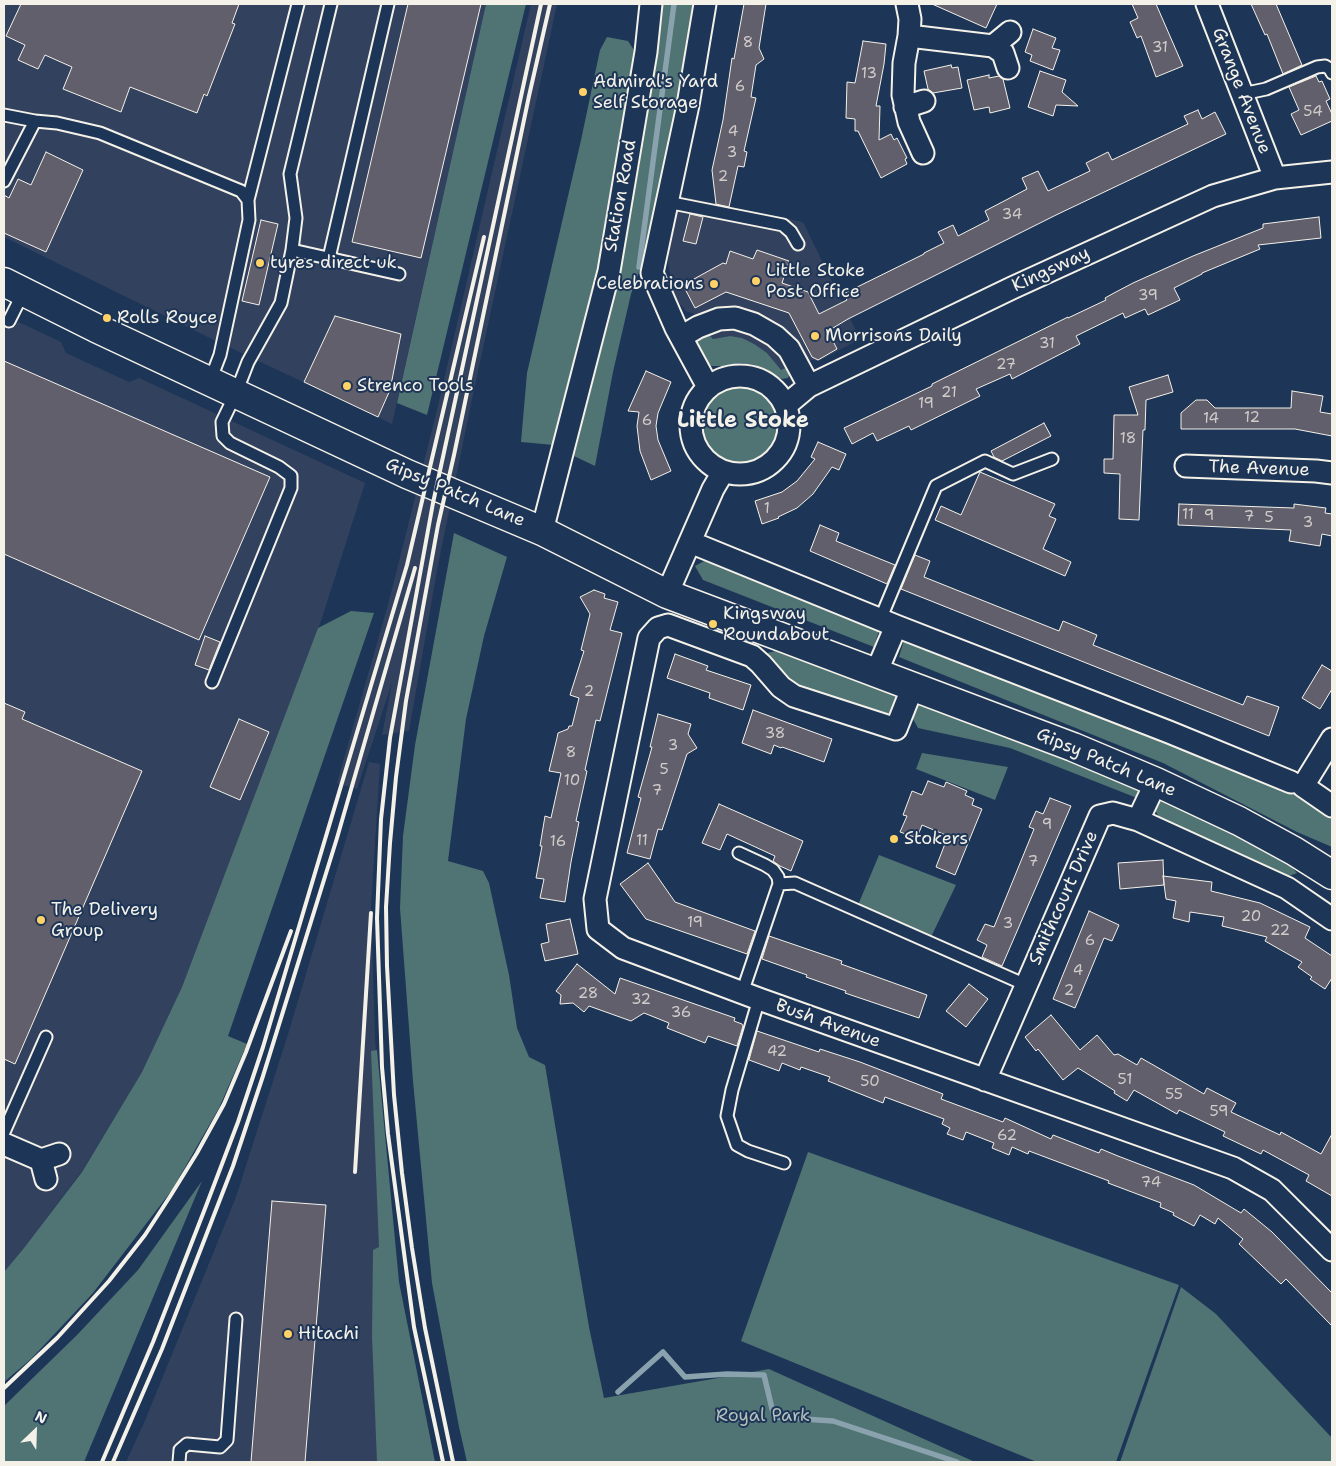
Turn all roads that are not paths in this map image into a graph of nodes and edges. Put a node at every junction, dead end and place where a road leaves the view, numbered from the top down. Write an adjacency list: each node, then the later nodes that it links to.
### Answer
1 (298, 4): 20 (lane)
2 (330, 4): 23 (lane)
3 (388, 4): 24 (lane)
4 (651, 4): 38 (street, Station Road)
5 (705, 4): 21 (street)
6 (907, 4): 9 (street)
7 (1207, 4): 13 (street, Grange Avenue)
8 (1010, 32): 10 (street)
9 (909, 36): 10 (street); 16 (street)
10 (992, 46): 11 (street)
11 (1008, 68)
12 (1332, 73): 13 (lane)
13 (1242, 94): 18 (street, Grange Avenue)
14 (4, 115): 15 (lane)
15 (35, 122): 19 (lane); 20 (lane)
16 (923, 153)
17 (1332, 172): 18 (street, Kingsway)
18 (1275, 178): 30 (street, Kingsway)
19 (4, 180)
20 (248, 200): 29 (lane)
21 (667, 202): 22 (lane); 28 (street)
22 (798, 244)
23 (292, 250): 24 (lane); 32 (lane)
24 (329, 258): 25 (lane)
25 (399, 274)
26 (14, 287): 27 (lane); 29 (main road, Gipsy Patch Lane)
27 (9, 321)
28 (681, 337): 30 (street); 31 (street)
29 (210, 381): 32 (main road, Gipsy Patch Lane)
30 (809, 386): 33 (street, Kingsway)
31 (708, 387): 33 (street); 36 (street)
32 (236, 393): 38 (main road, Gipsy Patch Lane); 43 (lane)
33 (785, 406): 36 (street)
34 (1052, 459): 41 (lane)
35 (1186, 466): 37 (street, The Avenue)
36 (723, 472): 39 (street)
37 (1332, 473)
38 (542, 531): 40 (main road, Gipsy Patch Lane)
39 (690, 542): 40 (street); 41 (street)
40 (667, 594): 42 (main road, Gipsy Patch Lane)
41 (888, 623): 42 (street); 47 (street)
42 (876, 673): 44 (main road, Gipsy Patch Lane)
43 (212, 682)
44 (914, 686): 46 (main road, Gipsy Patch Lane); 57 (street, Bush Avenue)
45 (1332, 739): 47 (street)
46 (1156, 782): 49 (street); 50 (main road, Gipsy Patch Lane)
47 (1297, 784): 48 (street)
48 (1332, 806)
49 (1138, 820): 55 (street, Smithcourt Drive); 56 (street, Smithcourt Drive)
50 (1294, 851): 52 (main road, Gipsy Patch Lane); 53 (main road, Gipsy Patch Lane)
51 (739, 853): 54 (lane)
52 (1332, 865)
53 (1332, 875)
54 (779, 884): 56 (lane); 57 (lane)
55 (1332, 919)
56 (1026, 985): 59 (street, Smithcourt Drive)
57 (750, 996): 59 (street, Bush Avenue); 62 (lane)
58 (46, 1038): 60 (lane)
59 (985, 1080): 64 (street, Bush Avenue)
60 (4, 1132)
61 (4, 1144): 63 (street)
62 (784, 1163)
63 (49, 1164)
64 (1332, 1250)
65 (236, 1319): 66 (lane)
66 (179, 1462)

